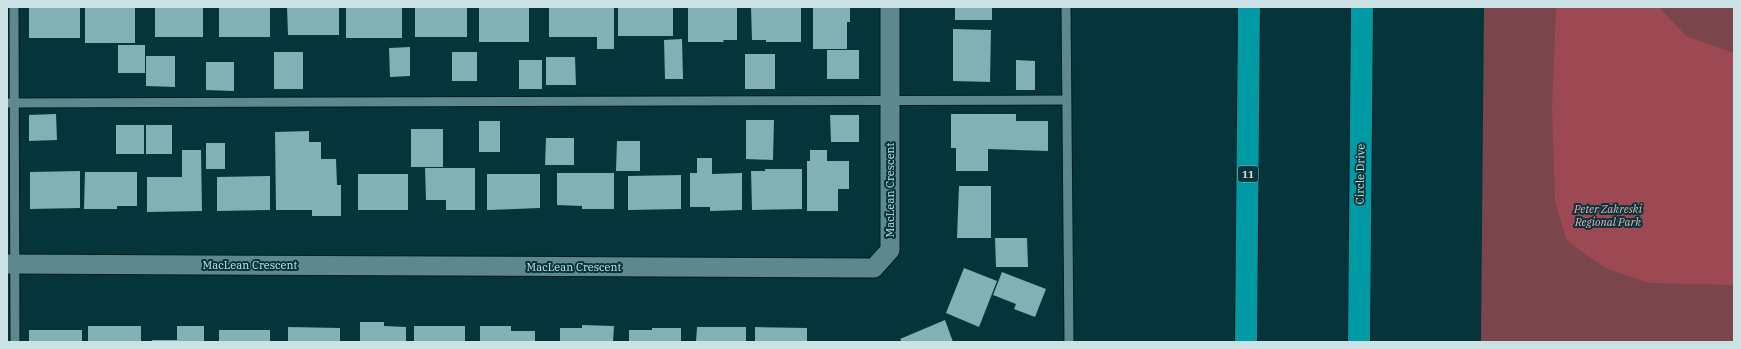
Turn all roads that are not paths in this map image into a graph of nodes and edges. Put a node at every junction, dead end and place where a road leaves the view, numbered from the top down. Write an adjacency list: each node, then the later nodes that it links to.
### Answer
1 (14, 7): 8 (lane)
2 (890, 7): 7 (street, MacLean Crescent)
3 (1066, 7): 6 (lane)
4 (1249, 7): 12 (highway, 11)
5 (1362, 7): 13 (highway, Circle Drive)
6 (1066, 100): 7 (lane); 11 (lane)
7 (889, 102): 8 (lane); 9 (street, MacLean Crescent)
8 (11, 103): 9 (lane)
9 (11, 264): 10 (lane)
10 (15, 342)
11 (1069, 342)
12 (1246, 342)
13 (1359, 342)

